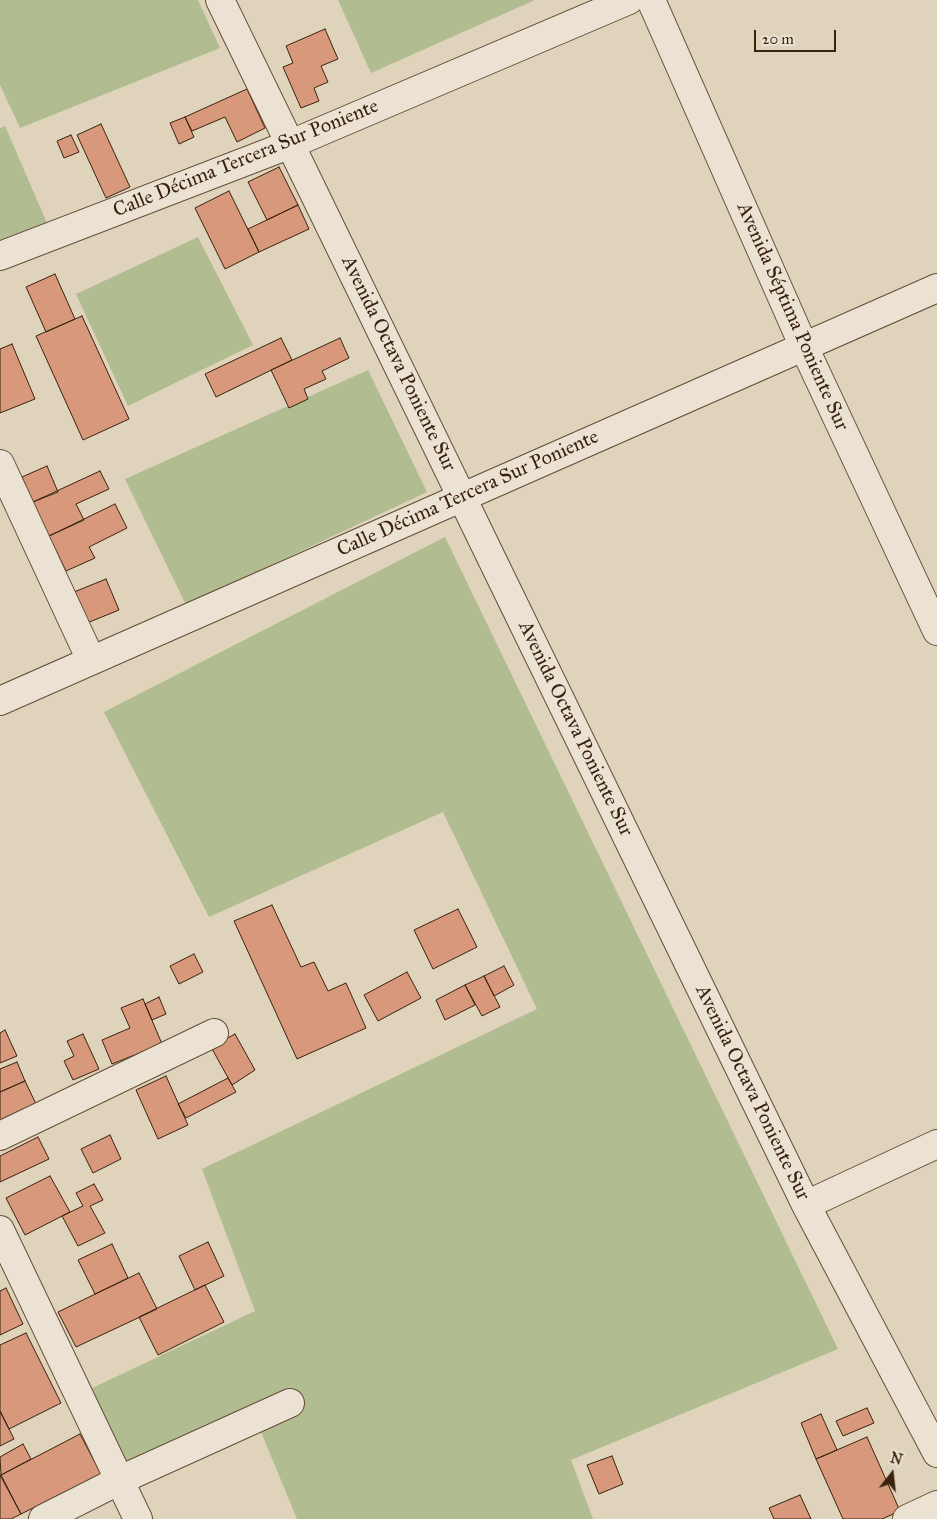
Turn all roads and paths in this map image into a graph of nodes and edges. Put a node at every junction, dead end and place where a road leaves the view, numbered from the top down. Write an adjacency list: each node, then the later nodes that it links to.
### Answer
1 (220, 0): 4 (street, Avenida Octava Poniente Sur)
2 (629, 0): 4 (street, Calle Décima Tercera Sur Poniente)
3 (651, 0): 7 (street, Avenida Séptima Poniente Sur)
4 (291, 144): 5 (street, Calle Décima Tercera Sur Poniente); 9 (street, Avenida Octava Poniente Sur)
5 (0, 256)
6 (937, 288): 7 (street, Calle Décima Tercera Sur Poniente)
7 (804, 347): 9 (street, Calle Décima Tercera Sur Poniente); 10 (street, Avenida Séptima Poniente Sur)
8 (0, 464): 11 (street)
9 (462, 497): 11 (street, Calle Décima Tercera Sur Poniente); 16 (street, Avenida Octava Poniente Sur)
10 (937, 631)
11 (90, 660): 12 (street, Calle Décima Tercera Sur Poniente)
12 (0, 701)
13 (214, 1033): 14 (street)
14 (0, 1136)
15 (937, 1144): 16 (street)
16 (806, 1205): 19 (street, Avenida Octava Poniente Sur)
17 (0, 1230): 20 (street)
18 (290, 1403): 20 (street)
19 (937, 1453)
20 (120, 1480): 22 (street); 23 (street)
21 (937, 1505): 24 (street)
22 (43, 1519)
23 (138, 1519)
24 (907, 1519)

